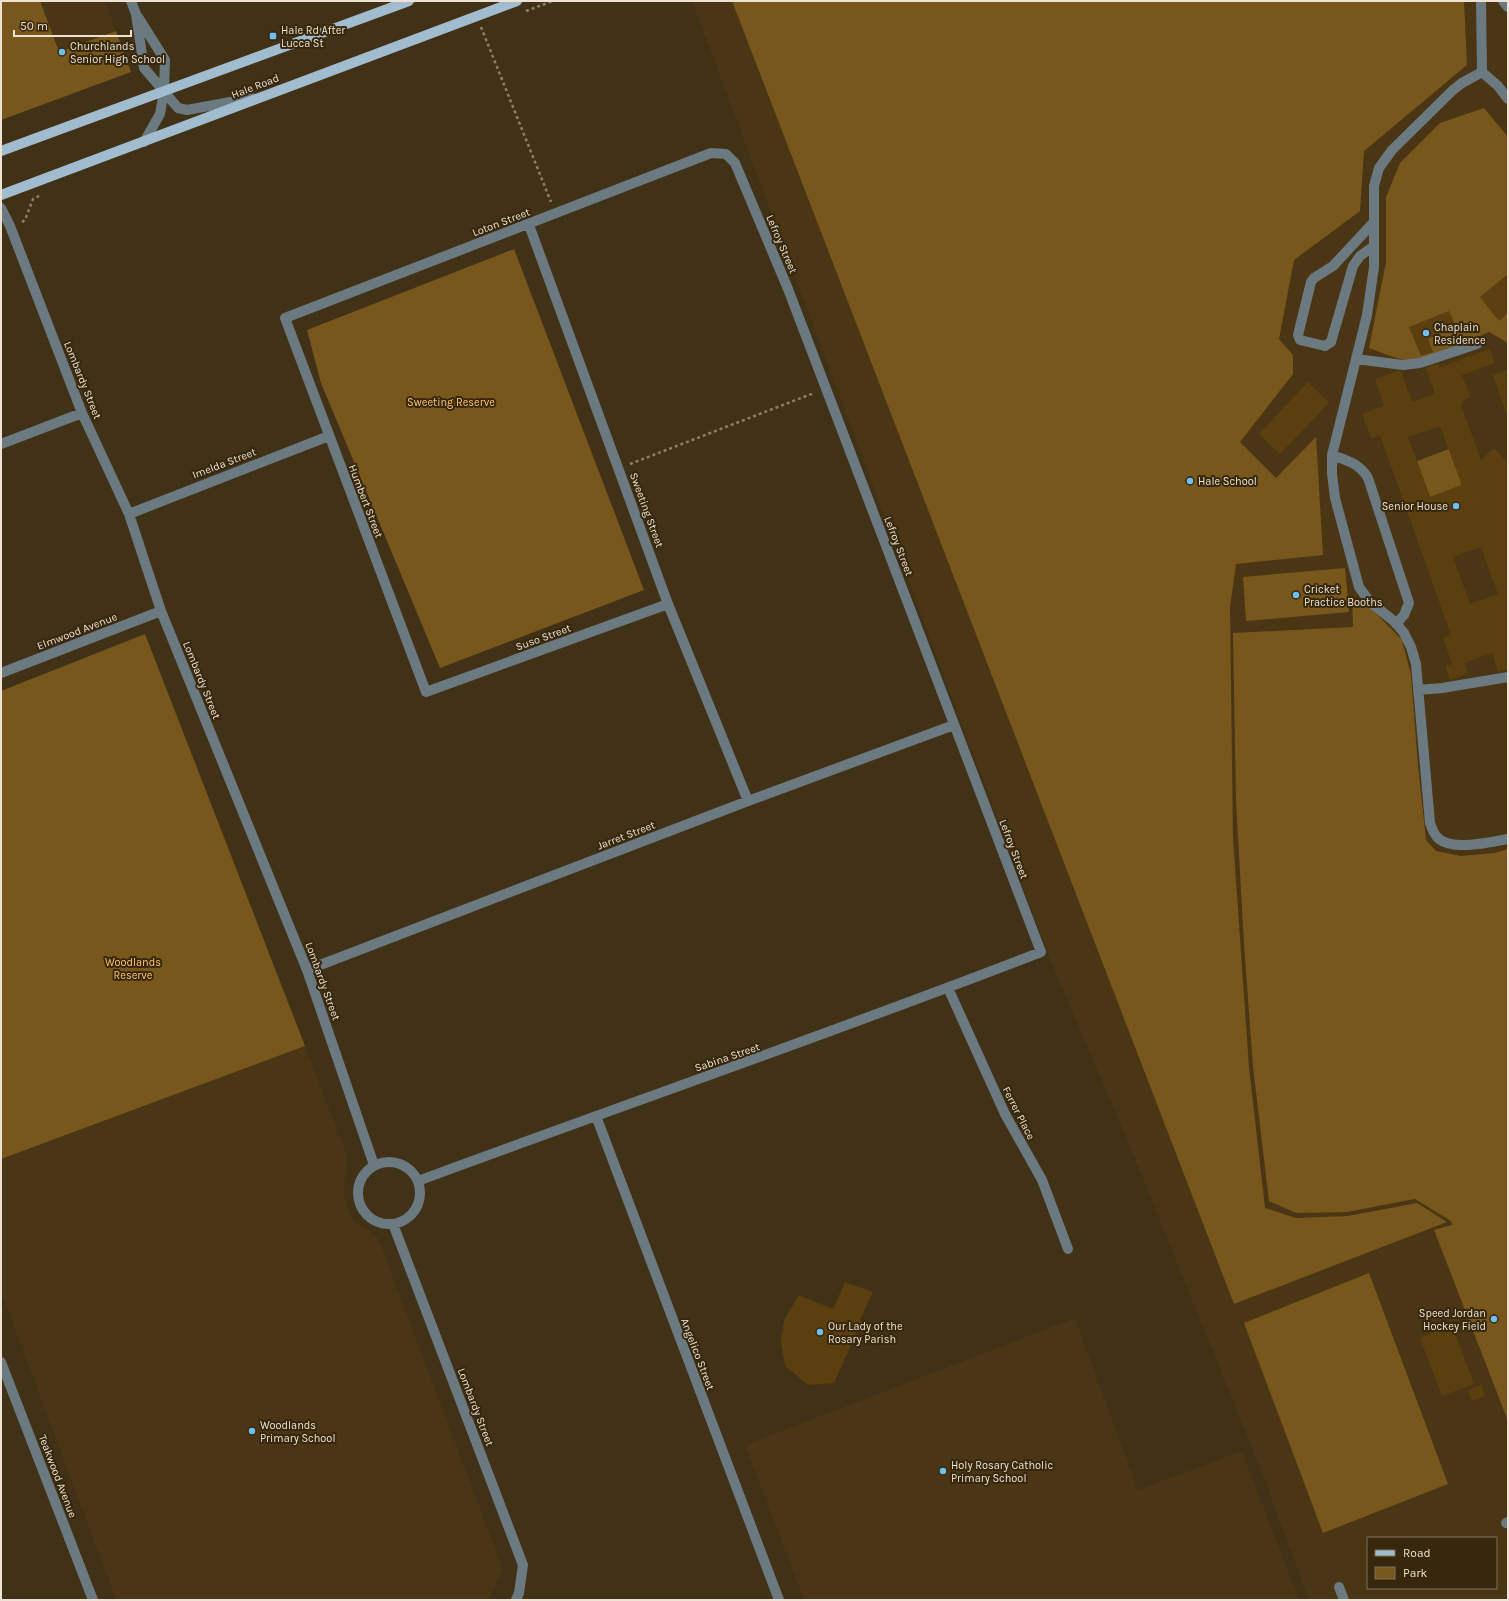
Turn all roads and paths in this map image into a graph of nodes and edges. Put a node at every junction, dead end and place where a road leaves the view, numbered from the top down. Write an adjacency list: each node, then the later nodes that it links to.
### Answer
1 (131, 1): 7 (street)
2 (408, 1): 10 (main road)
3 (517, 1): 11 (main road, Hale Road)
4 (1481, 1): 9 (street)
5 (1503, 1): 6 (street)
6 (1508, 7)
7 (136, 14): 10 (street); 10 (street)
8 (481, 28): 20 (path)
9 (1482, 72): 12 (street); 21 (street)
10 (164, 91): 11 (street); 13 (street); 14 (main road)
11 (262, 96): 13 (main road, Hale Road)
12 (1508, 99)
13 (144, 142): 18 (main road, Hale Road)
14 (11, 147): 15 (main road); 17 (street)
15 (1, 151)
16 (726, 154): 20 (street, Loton Street); 27 (street, Lefroy Street)
17 (1, 156)
18 (1, 195)
19 (1, 208): 28 (street, Lombardy Street)
20 (556, 214): 22 (street, Loton Street)
21 (1374, 222): 23 (street); 23 (street)
22 (529, 224): 24 (street, Loton Street); 32 (street, Sweeting Street)
23 (1374, 246): 26 (street)
24 (285, 318): 29 (street, Humbert Street)
25 (1477, 344): 26 (street)
26 (1356, 359): 31 (street)
27 (826, 388): 32 (path); 41 (street, Lefroy Street)
28 (82, 413): 30 (street); 33 (street, Lombardy Street)
29 (329, 436): 33 (street, Imelda Street); 40 (street, Humbert Street)
30 (1, 444)
31 (1332, 455): 36 (street); 36 (street)
32 (619, 469): 34 (street, Sweeting Street)
33 (129, 514): 35 (street, Lombardy Street)
34 (668, 604): 40 (street, Suso Street); 42 (street, Sweeting Street)
35 (161, 611): 37 (street, Elmwood Avenue); 45 (street, Lombardy Street)
36 (1396, 624): 39 (street)
37 (1, 673)
38 (1508, 677): 39 (street)
39 (1418, 690): 43 (street)
40 (426, 692)
41 (954, 725): 42 (street, Jarret Street); 44 (street, Lefroy Street)
42 (748, 801): 45 (street, Jarret Street)
43 (1508, 839)
44 (1041, 952): 46 (street, Sabina Street)
45 (307, 970): 48 (street, Lombardy Street)
46 (948, 988): 47 (street, Sabina Street); 51 (street, Ferrer Place)
47 (596, 1116): 49 (street, Sabina Street); 56 (street, Angelico Street)
48 (374, 1165): 49 (street); 50 (street)
49 (418, 1181): 50 (street)
50 (393, 1224): 55 (street, Lombardy Street)
51 (1068, 1249)
52 (1, 1362): 54 (street, Teakwood Avenue)
53 (1339, 1587): 57 (street)
54 (93, 1600)
55 (516, 1600)
56 (779, 1600)
57 (1344, 1600)

